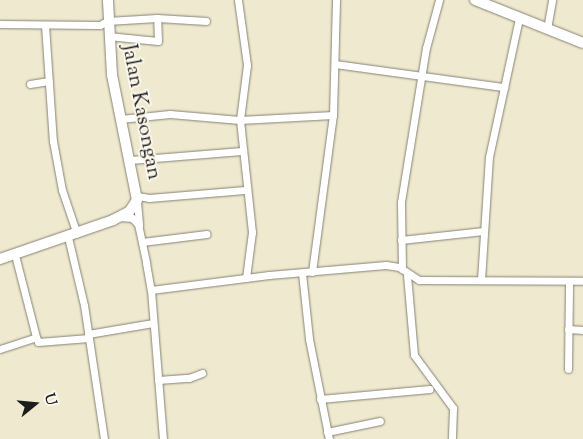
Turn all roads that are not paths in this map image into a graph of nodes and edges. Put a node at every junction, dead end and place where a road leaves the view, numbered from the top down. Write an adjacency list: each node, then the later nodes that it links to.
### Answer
1 (108, 0): 9 (main road, Jalan Kasongan)
2 (238, 0): 23 (street)
3 (336, 0): 16 (street)
4 (439, 0): 17 (street)
5 (475, 0): 8 (main road)
6 (552, 0): 13 (street)
7 (157, 18): 9 (street); 10 (street); 14 (street)
8 (519, 18): 13 (main road); 20 (street)
9 (107, 20): 12 (street); 14 (main road, Jalan Kasongan)
10 (206, 21)
11 (0, 24): 12 (street)
12 (45, 25): 18 (street)
13 (547, 29): 15 (main road)
14 (108, 36): 22 (main road, Jalan Kasongan)
15 (583, 43)
16 (335, 64): 17 (street); 21 (street)
17 (422, 74): 20 (street); 33 (street)
18 (49, 81): 19 (street); 32 (street)
19 (30, 84)
20 (504, 87): 30 (street)
21 (333, 115): 23 (street); 37 (street)
22 (120, 119): 23 (street); 25 (main road, Jalan Kasongan)
23 (240, 120): 24 (street)
24 (242, 151): 25 (street); 26 (street)
25 (130, 160): 27 (main road, Jalan Kasongan)
26 (245, 190): 27 (street); 40 (street)
27 (137, 198): 28 (main road, Jalan Kasongan); 29 (street)
28 (120, 217): 29 (street); 32 (main road, Jalan Kasongan)
29 (140, 230): 34 (street)
30 (484, 231): 33 (street); 41 (street)
31 (207, 234): 34 (street)
32 (72, 236): 35 (main road, Jalan Kasongan); 48 (street)
33 (401, 240): 38 (street)
34 (142, 242): 44 (street)
35 (15, 255): 36 (main road, Jalan Kasongan); 49 (street)
36 (0, 259)
37 (312, 272): 38 (street); 39 (street)
38 (405, 272): 41 (street); 60 (street)
39 (302, 273): 40 (street); 55 (street)
40 (246, 278): 44 (street)
41 (481, 280): 43 (street)
42 (583, 280): 43 (street)
43 (569, 281): 46 (street)
44 (151, 290): 45 (street)
45 (153, 323): 48 (street); 53 (street)
46 (568, 329): 47 (street); 51 (street)
47 (583, 330)
48 (89, 336): 49 (street); 58 (street)
49 (36, 337): 50 (street)
50 (0, 349)
51 (568, 369)
52 (202, 373): 53 (street)
53 (158, 380): 59 (street)
54 (430, 389): 55 (street)
55 (320, 399): 57 (street)
56 (380, 421): 57 (street)
57 (328, 436)
58 (104, 439)
59 (162, 439)
60 (452, 439)

